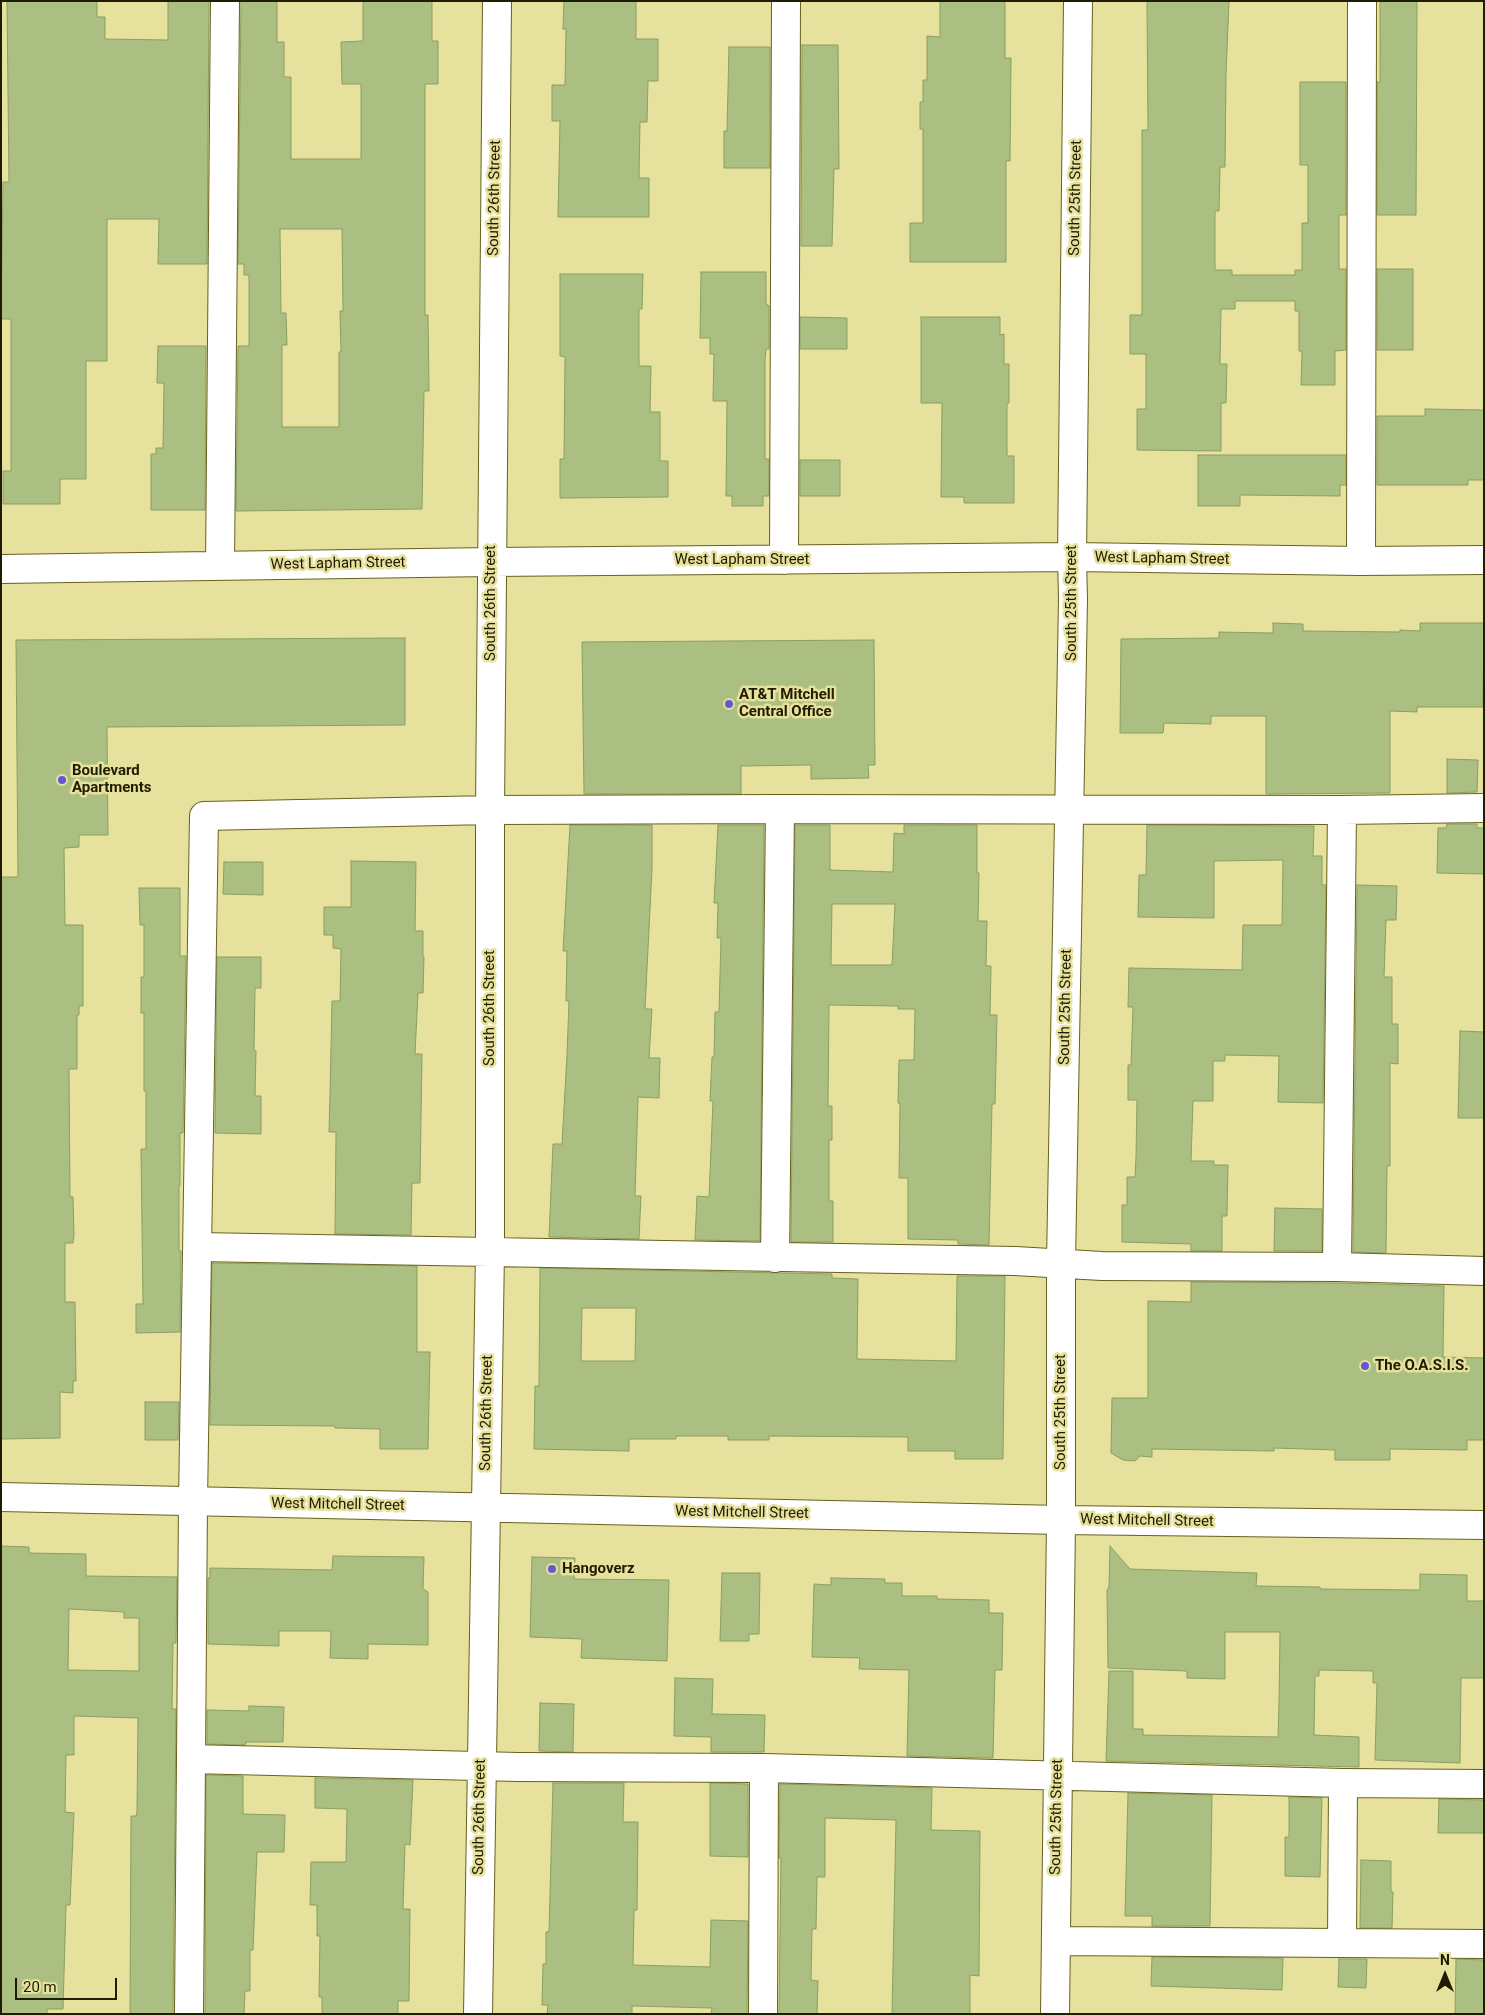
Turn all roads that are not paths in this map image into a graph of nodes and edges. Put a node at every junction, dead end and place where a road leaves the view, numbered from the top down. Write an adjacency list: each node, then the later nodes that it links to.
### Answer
1 (225, 1): 11 (street)
2 (497, 1): 10 (street, South 26th Street)
3 (786, 1): 7 (street)
4 (1078, 1): 6 (street, South 25th Street)
5 (1362, 1): 9 (street)
6 (1072, 557): 7 (street, West Lapham Street); 9 (street, West Lapham Street); 15 (street, South 25th Street)
7 (784, 560): 10 (street, West Lapham Street)
8 (1484, 560): 9 (street, West Lapham Street)
9 (1361, 561)
10 (491, 562): 11 (street, West Lapham Street); 16 (street, South 26th Street)
11 (220, 566): 12 (street, West Lapham Street)
12 (1, 568)
13 (1484, 808): 17 (street)
14 (780, 809): 15 (street); 16 (street); 20 (street)
15 (1070, 809): 17 (street); 21 (street, South 25th Street)
16 (490, 810): 18 (street); 19 (street, South 26th Street)
17 (1342, 810): 22 (street)
18 (198, 1247): 19 (street); 25 (street)
19 (490, 1251): 20 (street); 26 (street, South 26th Street)
20 (775, 1258): 21 (street)
21 (1061, 1262): 22 (street); 27 (street, South 25th Street)
22 (1338, 1267): 23 (street)
23 (1484, 1271)
24 (1, 1497): 25 (street, West Mitchell Street)
25 (194, 1502): 26 (street, West Mitchell Street); 29 (street)
26 (486, 1507): 27 (street, West Mitchell Street); 30 (street, South 26th Street)
27 (1061, 1520): 28 (street, West Mitchell Street); 32 (street, South 25th Street)
28 (1484, 1525)
29 (191, 1759): 30 (street); 38 (street)
30 (480, 1766): 31 (street); 39 (street, South 26th Street)
31 (764, 1768): 32 (street); 40 (street)
32 (1058, 1775): 33 (street); 35 (street, South 25th Street)
33 (1343, 1783): 34 (street); 36 (street)
34 (1484, 1784)
35 (1056, 1941): 36 (street); 41 (street, South 25th Street)
36 (1342, 1942): 37 (street)
37 (1484, 1944)
38 (189, 2014)
39 (478, 2014)
40 (763, 2014)
41 (1055, 2014)

